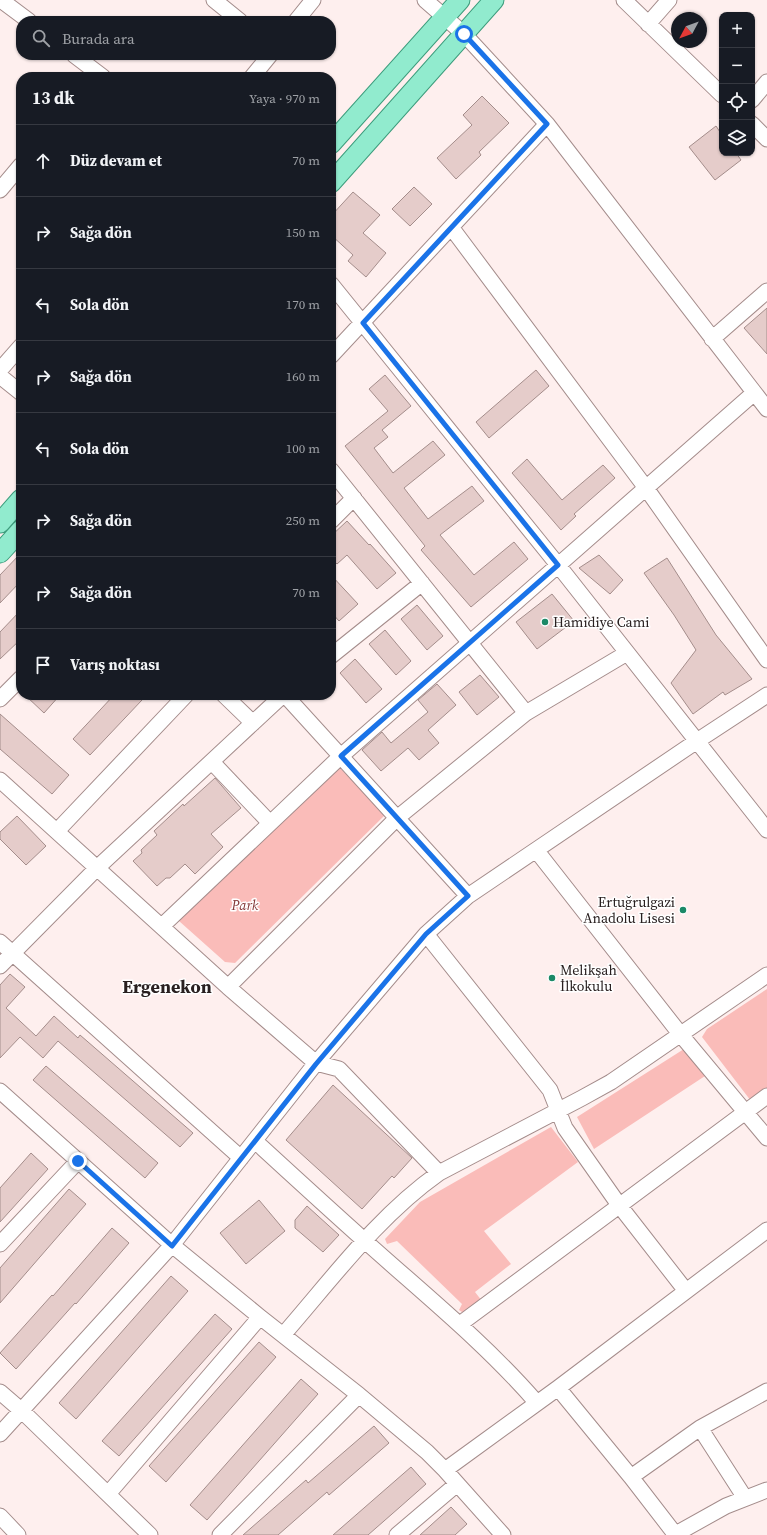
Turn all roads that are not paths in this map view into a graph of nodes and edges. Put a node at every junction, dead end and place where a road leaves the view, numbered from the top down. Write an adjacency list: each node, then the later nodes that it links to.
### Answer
1 (1, 0): 9 (street)
2 (214, 0): 10 (street)
3 (312, 0): 11 (street)
4 (425, 0): 12 (street)
5 (460, 0): 12 (main road)
6 (494, 0): 14 (main road)
7 (624, 0): 13 (street)
8 (669, 0): 13 (street)
9 (22, 16)
10 (234, 16)
11 (300, 16)
12 (445, 16): 14 (street); 24 (main road)
13 (648, 24): 20 (street)
14 (464, 34): 22 (street); 27 (main road)
15 (80, 60): 17 (street)
16 (266, 60): 18 (street)
17 (94, 72)
18 (256, 72)
19 (767, 82): 21 (street)
20 (719, 92)
21 (755, 96)
22 (547, 124): 29 (street); 33 (street)
23 (755, 127): 25 (street)
24 (336, 138)
25 (767, 139)
26 (16, 171): 28 (street)
27 (336, 177)
28 (0, 190)
29 (451, 227): 32 (street); 42 (street)
30 (336, 290): 32 (street)
31 (767, 291): 33 (street)
32 (363, 323): 34 (street); 49 (street)
33 (712, 339): 39 (street)
34 (336, 351)
35 (16, 352): 36 (street)
36 (0, 370)
37 (0, 376): 38 (street)
38 (16, 389)
39 (754, 393): 40 (street); 42 (street)
40 (767, 409)
41 (336, 476): 43 (street)
42 (646, 488): 49 (street); 54 (street)
43 (354, 498): 45 (street); 50 (street)
44 (16, 505): 46 (main road)
45 (336, 516)
46 (0, 523)
47 (16, 535): 48 (main road)
48 (0, 553)
49 (558, 565): 51 (street); 53 (street)
50 (422, 583): 51 (street); 52 (street)
51 (469, 643): 62 (street); 65 (street)
52 (336, 652)
53 (627, 653): 62 (street); 64 (street)
54 (767, 660)
55 (16, 683): 57 (street)
56 (767, 696): 64 (street)
57 (0, 699)
58 (181, 700): 71 (street)
59 (229, 700): 63 (street)
60 (278, 700): 63 (street)
61 (289, 700): 65 (street)
62 (526, 712): 68 (street)
63 (253, 723): 66 (street)
64 (696, 741): 70 (street); 72 (street)
65 (341, 756): 68 (street); 69 (street)
66 (212, 762): 69 (street); 73 (street)
67 (0, 780): 71 (street)
68 (397, 818): 74 (street); 81 (street)
69 (270, 823): 75 (street)
70 (767, 830)
71 (57, 832): 73 (street)
72 (536, 850): 74 (street); 82 (street)
73 (97, 868): 75 (street); 78 (street)
74 (468, 896): 76 (street)
75 (162, 926): 81 (street)
76 (426, 934): 83 (street); 86 (street)
77 (0, 942): 78 (street)
78 (12, 953): 79 (street); 90 (street)
79 (0, 966)
80 (767, 975): 82 (street)
81 (228, 987): 83 (street)
82 (681, 1035): 86 (street); 87 (street)
83 (316, 1064): 89 (street); 92 (street)
84 (0, 1091): 91 (street)
85 (767, 1096): 87 (street)
86 (559, 1110): 92 (street); 93 (street)
87 (746, 1111): 88 (street); 93 (street)
88 (767, 1138)
89 (255, 1141): 90 (street); 95 (street)
90 (241, 1158): 97 (street)
91 (78, 1161): 96 (street); 97 (street)
92 (439, 1173): 95 (street)
93 (619, 1205): 98 (street); 100 (street)
94 (767, 1230): 98 (street)
95 (364, 1241): 100 (street); 101 (street)
96 (0, 1244)
97 (172, 1246): 99 (street); 107 (street)
98 (686, 1291): 102 (street)
99 (260, 1317): 101 (street); 114 (street)
100 (460, 1324): 106 (street)
101 (284, 1335): 105 (street)
102 (558, 1388): 106 (street); 111 (street)
103 (767, 1391): 108 (street)
104 (0, 1392): 107 (street)
105 (360, 1395): 110 (street); 119 (street)
106 (537, 1403): 110 (street)
107 (22, 1411): 109 (street); 114 (street)
108 (700, 1428): 111 (street); 115 (street)
109 (0, 1434)
110 (445, 1470): 112 (street)
111 (631, 1477): 122 (street)
112 (457, 1484): 120 (street); 121 (street)
113 (767, 1490): 115 (street)
114 (108, 1494): 118 (street)
115 (745, 1498): 122 (street)
116 (0, 1516): 117 (street)
117 (18, 1535)
118 (150, 1535)
119 (220, 1535)
120 (397, 1535)
121 (503, 1535)
122 (675, 1535)

